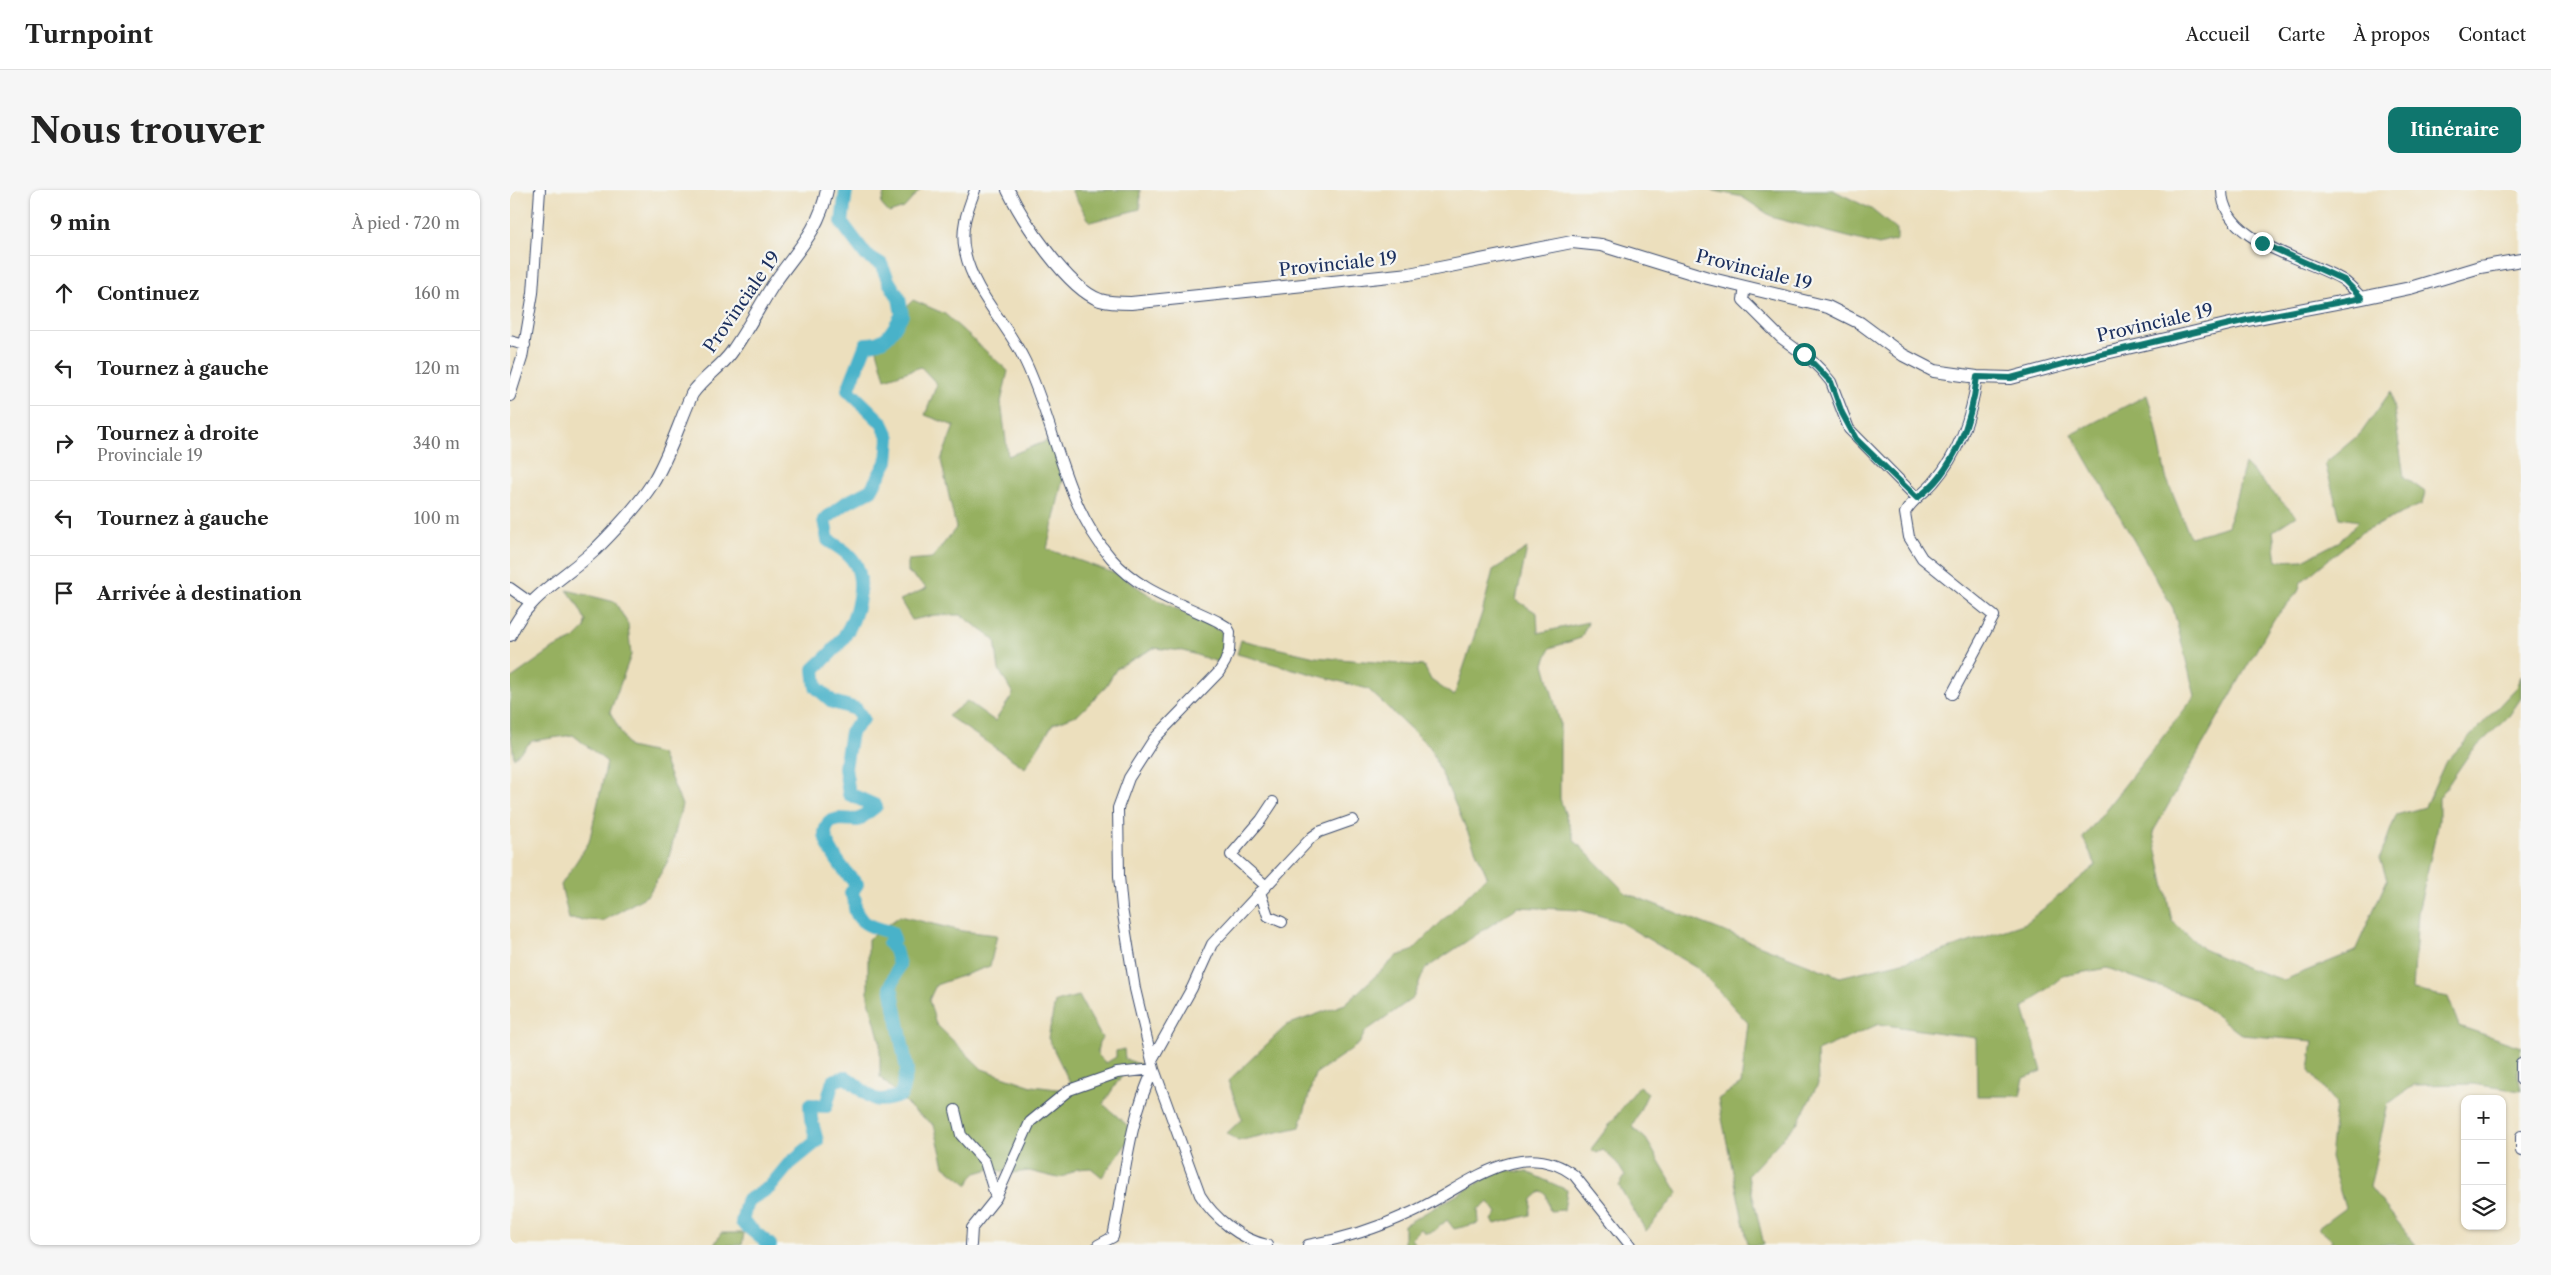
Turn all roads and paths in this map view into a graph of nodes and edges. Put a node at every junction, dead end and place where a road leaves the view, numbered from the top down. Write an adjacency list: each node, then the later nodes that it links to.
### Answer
1 (540, 190): 10 (street)
2 (827, 190): 15 (main road, Provinciale 19)
3 (975, 190): 23 (street)
4 (1008, 190): 7 (main road, Provinciale 19)
5 (2222, 190): 8 (street)
6 (2521, 260): 8 (main road, Provinciale 19)
7 (1745, 286): 11 (main road, Provinciale 19); 13 (street)
8 (2362, 298): 11 (main road, Provinciale 19)
9 (510, 341): 10 (street)
10 (524, 346): 12 (street)
11 (1977, 377): 13 (street)
12 (510, 396)
13 (1917, 498): 17 (street)
14 (510, 588): 15 (street)
15 (531, 604): 16 (main road, Provinciale 19)
16 (510, 635)
17 (1952, 694)
18 (1273, 802): 20 (street)
19 (1353, 820): 20 (street)
20 (1263, 889): 21 (street); 23 (street)
21 (1282, 922)
22 (2521, 1063): 24 (street)
23 (1154, 1064): 28 (street); 30 (street); 31 (street)
24 (2521, 1080)
25 (955, 1110): 28 (street)
26 (2521, 1136): 27 (street)
27 (2521, 1151)
28 (996, 1198): 29 (street)
29 (971, 1245)
30 (1098, 1245)
31 (1268, 1245)
32 (1308, 1245): 33 (street)
33 (1630, 1245)

